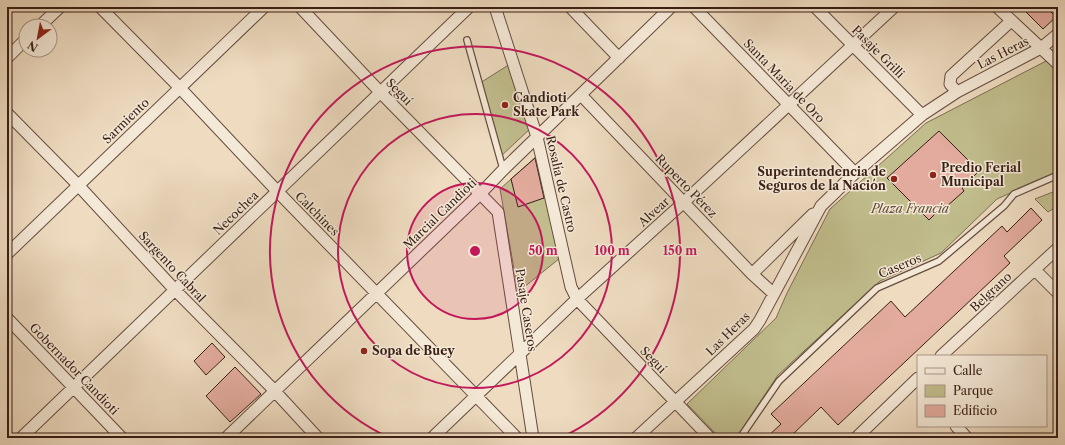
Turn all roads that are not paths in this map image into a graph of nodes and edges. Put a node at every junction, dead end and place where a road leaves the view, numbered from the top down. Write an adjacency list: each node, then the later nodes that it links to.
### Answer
1 (60, 7): 13 (street)
2 (100, 7): 23 (street, Calchines)
3 (264, 7): 23 (street, Sarmiento)
4 (300, 7): 25 (street, Seguí)
5 (469, 7): 25 (street, Necochea)
6 (495, 7): 30 (street, Rosalía de Castro)
7 (570, 7): 21 (street)
8 (671, 7): 21 (street, Marcial Candioti)
9 (694, 7): 27 (street, Santa Maria de Oro)
10 (815, 7): 17 (street, Pasaje Grilli)
11 (894, 7): 17 (street, Alvear)
12 (997, 7): 14 (street)
13 (48, 18)
14 (1011, 21): 19 (street); 24 (street, Las Heras)
15 (1058, 34): 19 (street, Las Heras)
16 (467, 40): 31 (lane)
17 (853, 45): 27 (street, Alvear); 29 (street, Pasaje Grilli)
18 (18, 47): 20 (street)
19 (1041, 48): 22 (street); 24 (street, Las Heras)
20 (7, 58)
21 (619, 58): 26 (street, Marcial Candioti)
22 (1058, 64)
23 (179, 87): 34 (street, Sarmiento); 35 (street, Calchines)
24 (957, 92): 29 (street, Las Heras)
25 (381, 93): 35 (street, Necochea); 36 (street, Seguí)
26 (581, 95): 30 (street, Marcial Candioti); 37 (street, Ruperto Pérez)
27 (789, 105): 32 (street, Santa Maria de Oro); 37 (street, Alvear)
28 (7, 113): 34 (street, Sargento Cabral)
29 (922, 115): 32 (street, Las Heras)
30 (537, 137): 31 (street, Marcial Candioti); 47 (street, Rosalía de Castro)
31 (503, 170): 36 (street, Marcial Candioti)
32 (855, 173): 38 (street, Las Heras)
33 (1058, 175): 66 (lane, Caseros)
34 (78, 185): 40 (street, Sarmiento); 43 (street, Sargento Cabral)
35 (277, 191): 43 (street, Necochea); 44 (street, Calchines)
36 (481, 193): 44 (street, Marcial Candioti); 49 (street, Pasaje Caseros)
37 (684, 202): 42 (street, Ruperto Pérez); 47 (street, Alvear)
38 (821, 206): 42 (street, Las Heras); 46 (street, Las Heras)
39 (1058, 248): 41 (street, Belgrano)
40 (7, 254)
41 (1035, 270): 45 (street); 50 (street, Belgrano)
42 (752, 274): 46 (street, Ruperto Pérez)
43 (175, 290): 52 (street, Necochea); 53 (street, Sargento Cabral)
44 (376, 292): 53 (street, Marcial Candioti); 54 (street, Calchines)
45 (1058, 293)
46 (774, 294): 55 (street, Las Heras)
47 (577, 299): 49 (street, Alvear); 55 (street, Seguí)
48 (7, 318): 52 (street, Gobernador Candioti)
49 (520, 354): 54 (street, Alvear); 63 (street, Pasaje Caseros)
50 (942, 355)
51 (916, 382): 67 (street)
52 (74, 388): 57 (street, Necochea); 58 (street, Gobernador Candioti)
53 (274, 391): 59 (street, Marcial Candioti); 60 (street, Sargento Cabral)
54 (476, 396): 61 (street, Alvear); 62 (street, Calchines)
55 (675, 402): 64 (street, Las Heras); 65 (street, Seguí)
56 (957, 427): 68 (street)
57 (21, 438)
58 (122, 438)
59 (226, 438)
60 (318, 438)
61 (432, 438)
62 (517, 438)
63 (533, 438)
64 (636, 438)
65 (710, 438)
66 (740, 438)
67 (856, 438)
68 (967, 438)

